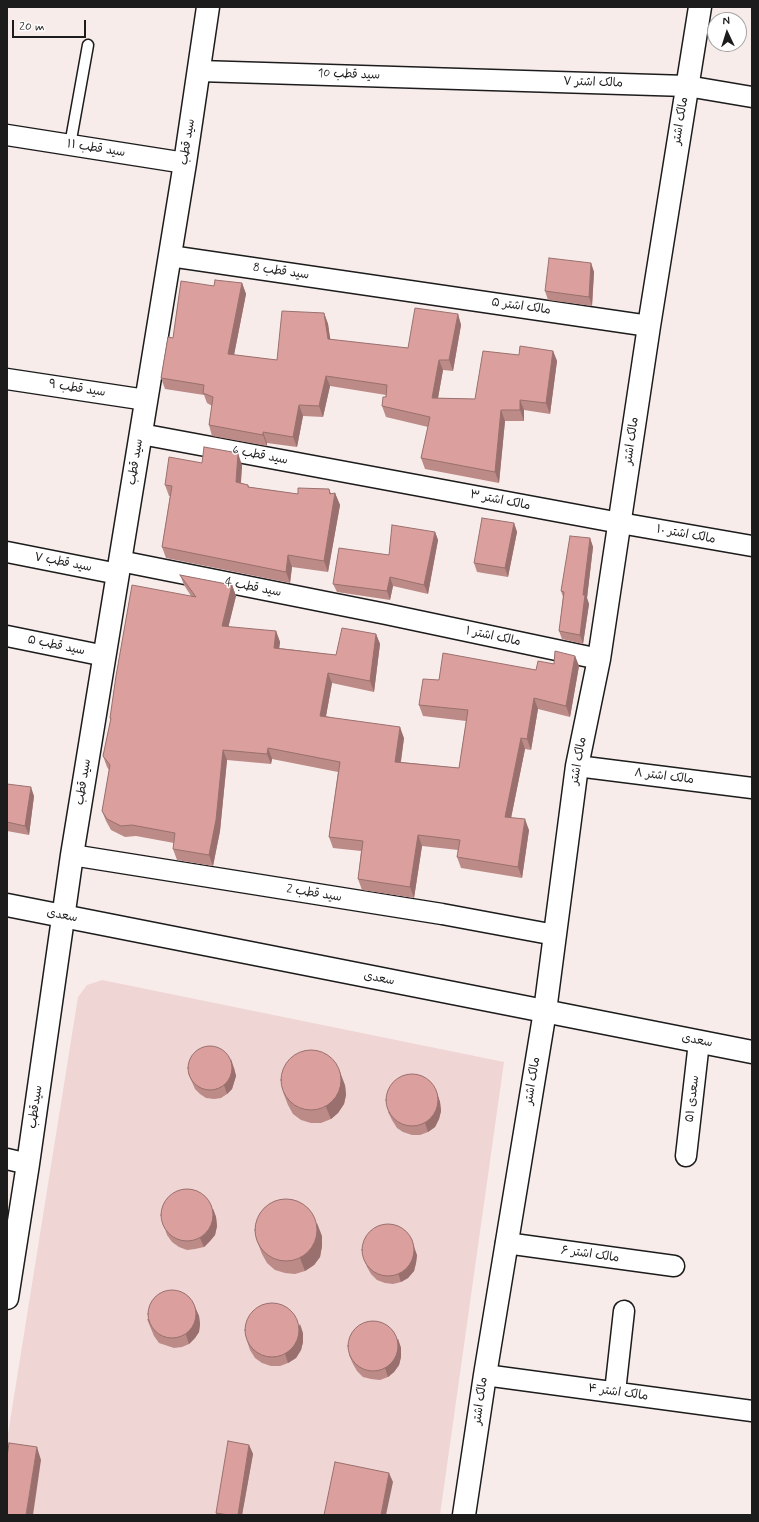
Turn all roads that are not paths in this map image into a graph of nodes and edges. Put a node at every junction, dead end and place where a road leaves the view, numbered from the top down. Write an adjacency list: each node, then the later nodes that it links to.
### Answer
1 (208, 7): 4 (street, سید قطب)
2 (700, 7): 6 (street, مالک اشتر)
3 (88, 45): 9 (lane)
4 (199, 71): 5 (street, سید قطب 10); 10 (street, سید قطب)
5 (499, 80): 6 (street, مالک اشتر ۷)
6 (687, 86): 7 (street, مالک اشتر ۷); 13 (street, مالک اشتر)
7 (752, 97)
8 (7, 136): 9 (street, سید قطب ۱۱)
9 (70, 145): 10 (street, سید قطب ۱۱)
10 (185, 163): 11 (street, سید قطب)
11 (170, 256): 12 (street, سید قطب 8); 15 (street, سید قطب)
12 (393, 288): 13 (street, مالک اشتر ۵)
13 (649, 326): 18 (street, مالک اشتر)
14 (7, 379): 15 (street, سید قطب ۹)
15 (146, 400): 16 (street, سید قطب)
16 (141, 434): 17 (street, سید قطب 6); 21 (street, سید قطب)
17 (380, 478): 18 (street, مالک اشتر ۳)
18 (620, 523): 19 (street, مالک اشتر ۱۰); 25 (street, مالک اشتر)
19 (752, 546)
20 (7, 552): 21 (street, سید قطب ۷)
21 (119, 567): 22 (street, سید قطب 4); 24 (street, سید قطب)
22 (386, 614): 25 (street, مالک اشتر ۱)
23 (7, 636): 24 (street, سید قطب ۵)
24 (105, 656): 28 (street, سید قطب)
25 (600, 659): 26 (street, مالک اشتر)
26 (577, 766): 27 (street, مالک اشتر ۸); 31 (street, مالک اشتر)
27 (752, 788)
28 (72, 855): 30 (street, سید قطب); 31 (street, سید قطب 2)
29 (7, 905): 30 (street, سعدی)
30 (63, 916): 32 (street, سعدی); 37 (street, سیدقطب)
31 (556, 935): 32 (street, مالک اشتر)
32 (544, 1011): 33 (street, سعدی); 38 (street, مالک اشتر)
33 (699, 1042): 34 (street, سعدی); 35 (street, سعدی ۵۱)
34 (752, 1052)
35 (686, 1156)
36 (7, 1159): 37 (street)
37 (28, 1164): 40 (street, سیدقطب)
38 (506, 1243): 39 (street, مالک اشتر ۶); 42 (street, مالک اشتر)
39 (674, 1266)
40 (7, 1298)
41 (624, 1311): 43 (street)
42 (485, 1375): 43 (street, مالک اشتر ۴); 45 (street, مالک اشتر)
43 (615, 1392): 44 (street, مالک اشتر ۴)
44 (752, 1411)
45 (464, 1515)

